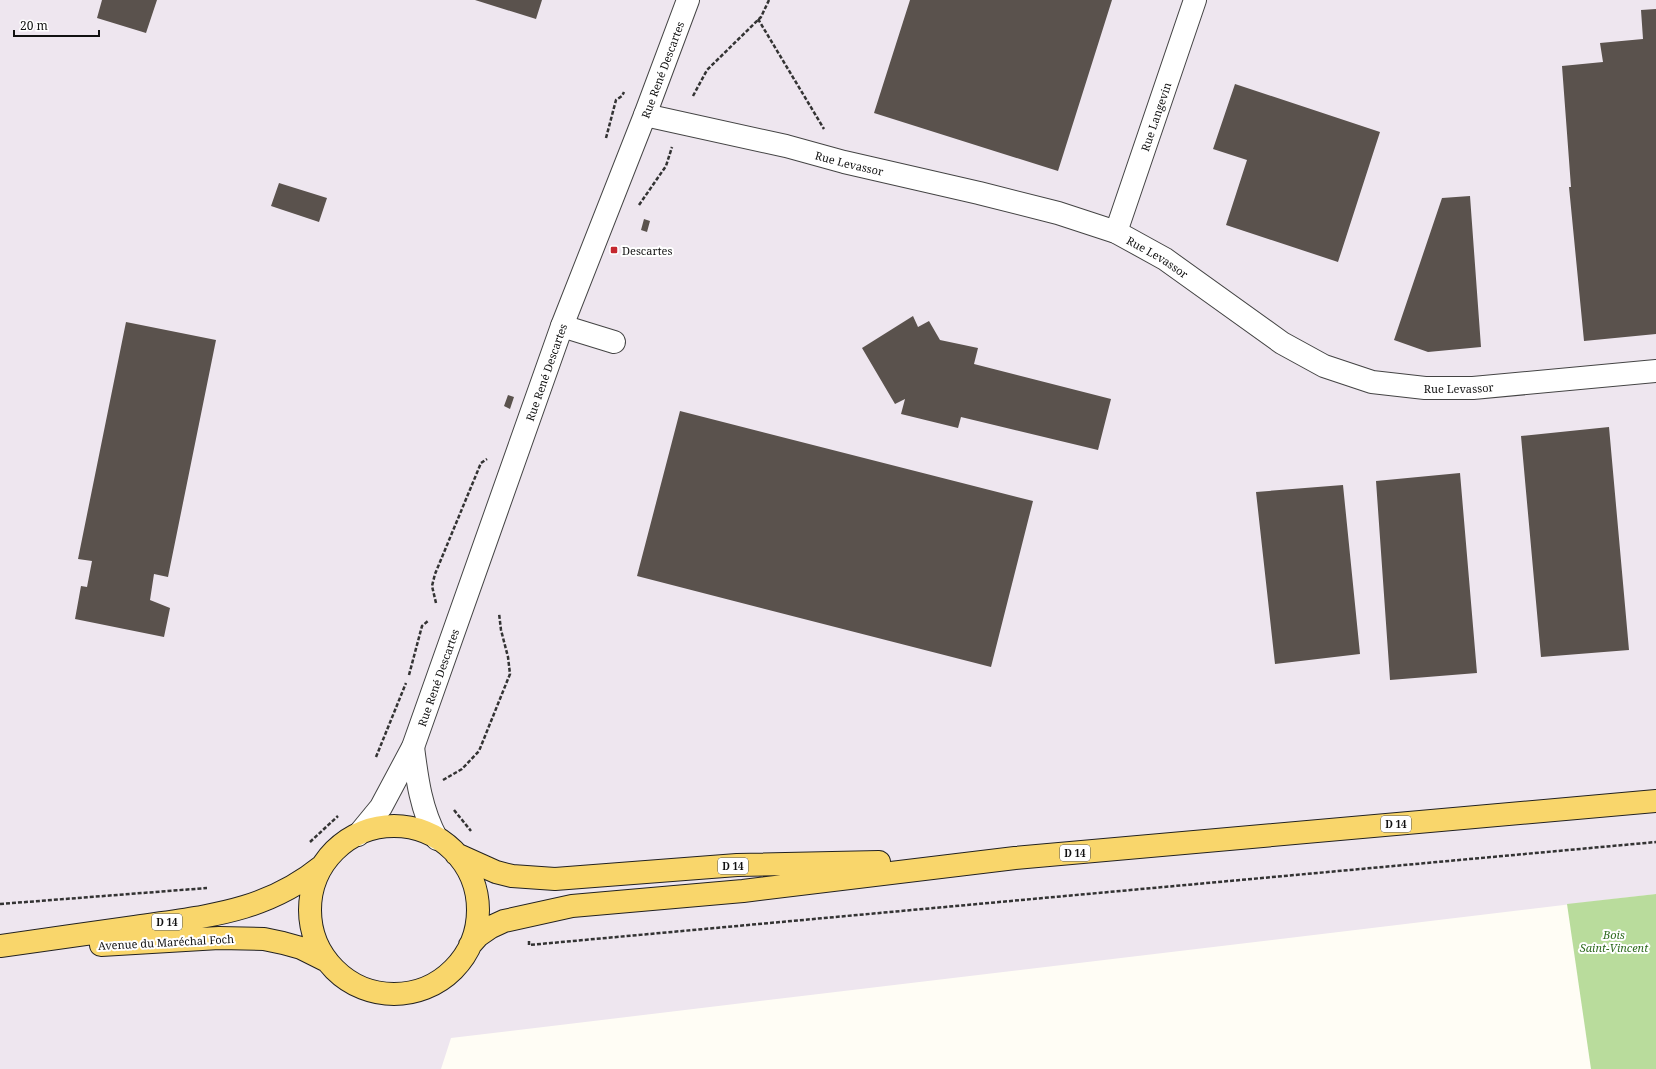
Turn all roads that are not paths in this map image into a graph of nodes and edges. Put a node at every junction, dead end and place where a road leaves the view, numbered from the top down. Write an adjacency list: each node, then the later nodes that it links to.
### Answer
1 (688, 0): 3 (street, Rue René Descartes)
2 (1195, 0): 4 (street, Rue Langevin)
3 (645, 115): 4 (street, Rue Levassor); 5 (street, Rue René Descartes)
4 (1116, 232): 7 (street, Rue Levassor)
5 (562, 326): 6 (street); 8 (street, Rue René Descartes)
6 (614, 342)
7 (1656, 371)
8 (413, 747): 10 (street, Rue René Descartes); 11 (street, Rue René Descartes)
9 (1656, 801): 13 (main road, D 14)
10 (358, 835): 11 (main road); 14 (main road)
11 (436, 839): 12 (main road)
12 (456, 854): 13 (main road, D 14); 15 (main road)
13 (1014, 858): 15 (main road, D 14)
14 (323, 866): 16 (main road, Avenue du Maréchal Foch / D 14); 18 (main road)
15 (470, 945): 18 (main road)
16 (0, 946)
17 (0, 952): 18 (main road, Avenue du Maréchal Foch / D 14)
18 (327, 961)

